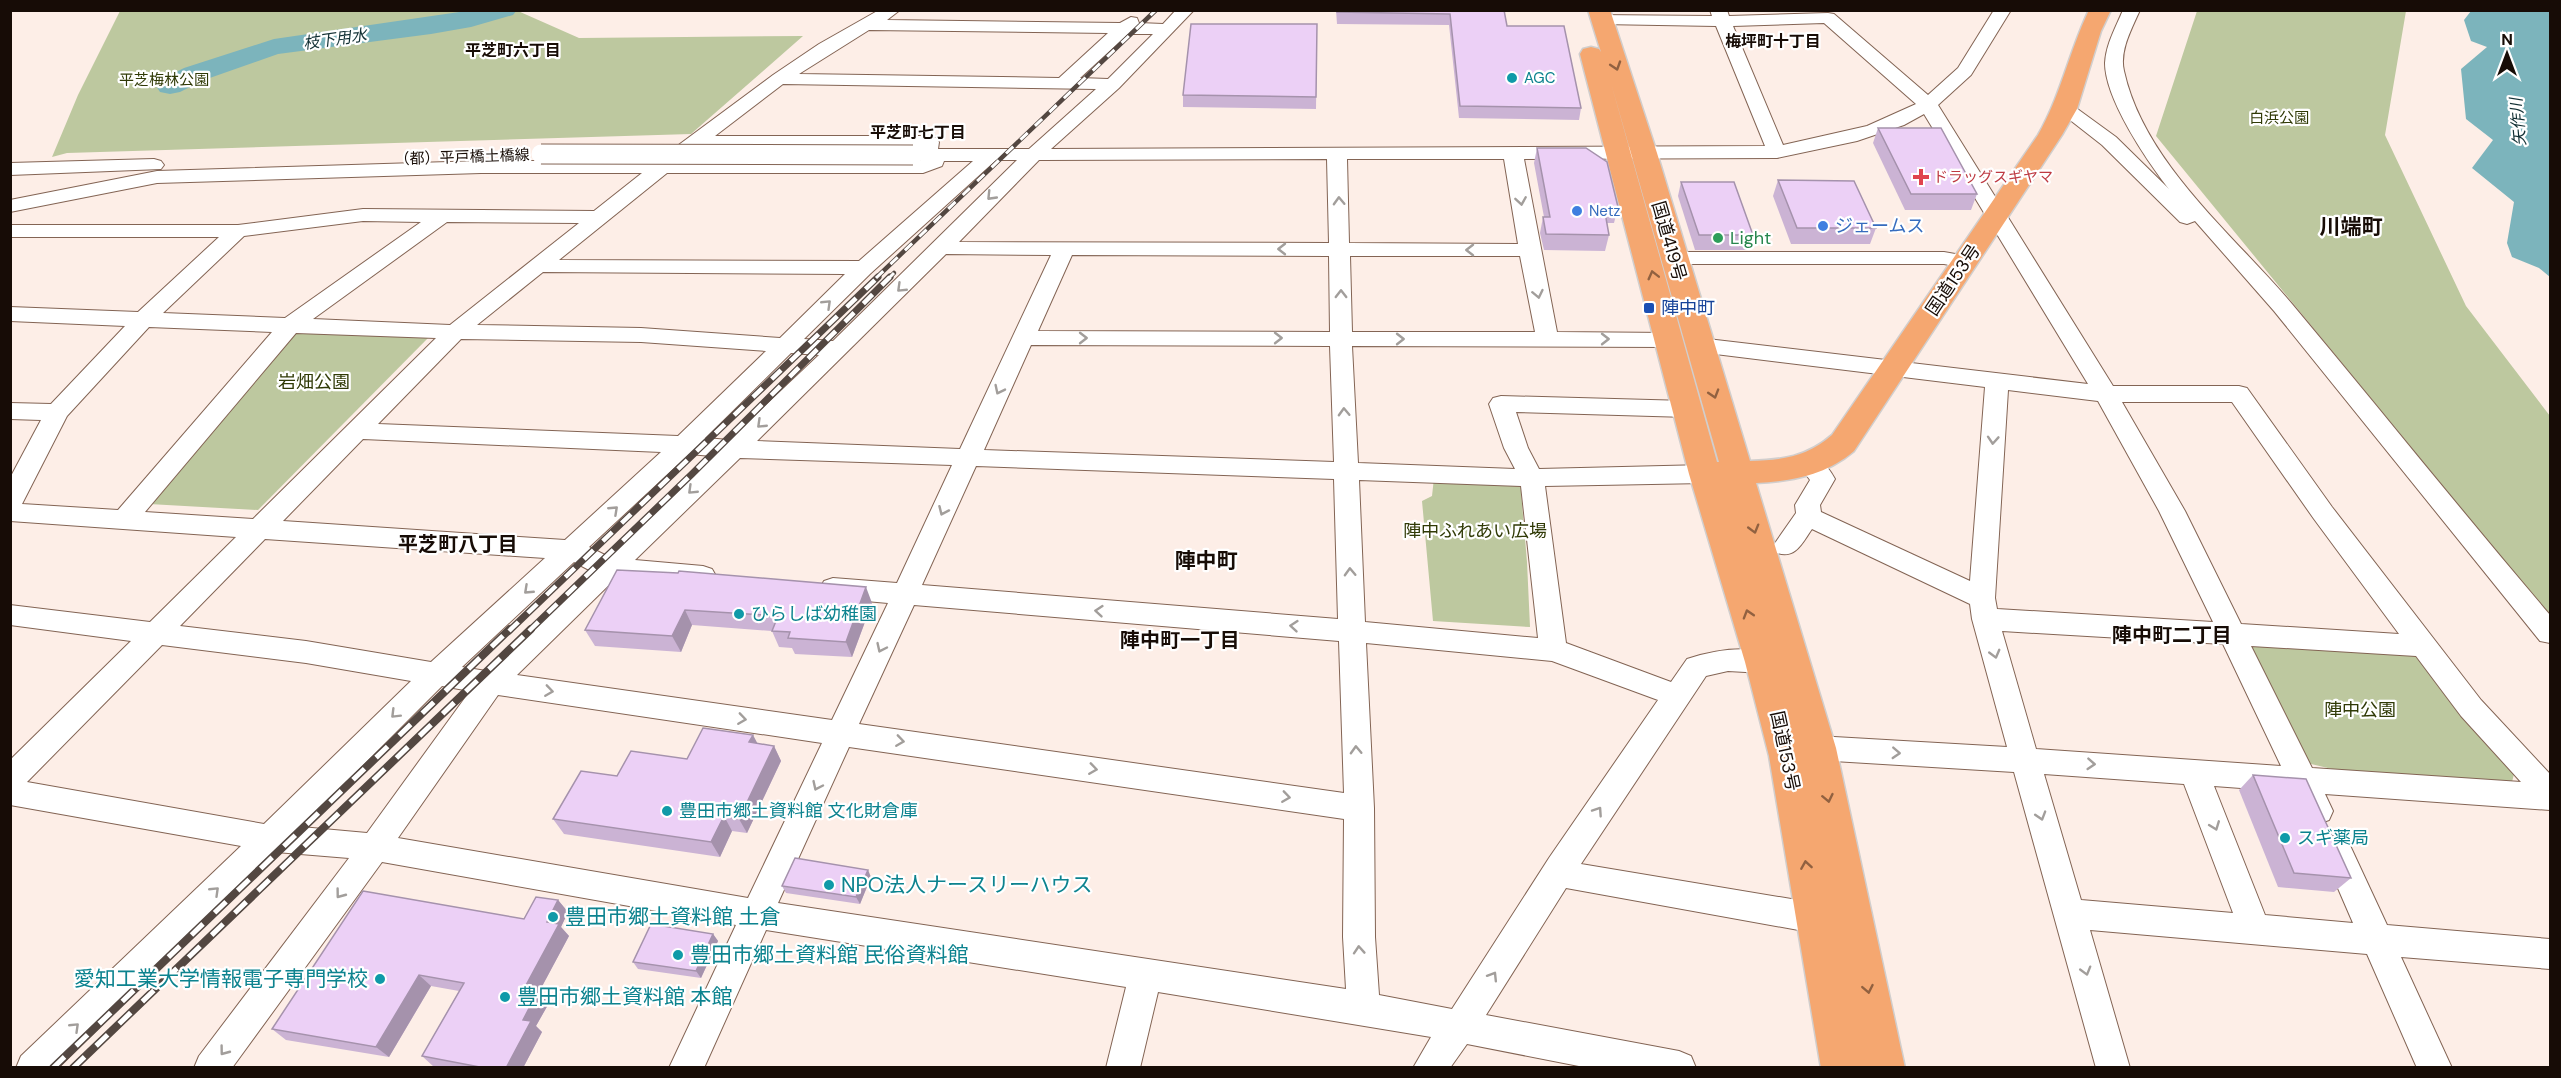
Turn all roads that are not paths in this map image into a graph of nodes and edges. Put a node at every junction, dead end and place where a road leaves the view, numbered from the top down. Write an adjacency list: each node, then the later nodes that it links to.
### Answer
1 (892, 10): 11 (street)
2 (1026, 10): 12 (street)
3 (1143, 10): 13 (street)
4 (1186, 10): 14 (street)
5 (2003, 10): 18 (street, （都）平戸橋土橋線)
6 (2100, 10): 19 (highway, 国道153号)
7 (2132, 10): 42 (street)
8 (1593, 13): 10 (street); 24 (highway, 国道419号, one-way to 24); 25 (highway, 国道419号)
9 (1831, 14): 10 (street); 18 (street)
10 (1720, 16): 23 (street)
11 (866, 25): 12 (street); 15 (street)
12 (1005, 25): 13 (street)
13 (1126, 26): 14 (street); 16 (street)
14 (1168, 28): 17 (street)
15 (779, 79): 16 (street); 20 (street)
16 (1065, 82): 17 (street)
17 (1113, 84): 29 (street)
18 (1928, 105): 23 (street, （都）平戸橋土橋線); 35 (street)
19 (2065, 109): 35 (highway, 国道153号); 42 (street)
20 (698, 142): 26 (street); 30 (street)
21 (1337, 152): 22 (street, （都）平戸橋土橋線); 29 (street, （都）平戸橋土橋線); 40 (street, one-way to 21)
22 (1514, 152): 25 (street, （都）平戸橋土橋線); 41 (street, one-way to 41)
23 (1778, 152): 24 (street, （都）平戸橋土橋線)
24 (1645, 153): 25 (street, （都）平戸橋土橋線); 43 (highway, 国道419号)
25 (1617, 154): 54 (highway, 国道419号, one-way to 25)
26 (921, 155): 27 (street, （都）平戸橋土橋線); 31 (street, （都）平戸橋土橋線, bridge)
27 (954, 155): 28 (street, （都）平戸橋土橋線); 30 (street)
28 (991, 155): 29 (street, （都）平戸橋土橋線); 46 (street)
29 (1033, 155): 38 (street, one-way to 38)
30 (663, 166): 32 (street); 34 (street)
31 (10, 169)
32 (10, 206)
33 (443, 215): 34 (street); 37 (street); 49 (street)
34 (600, 217): 45 (street)
35 (1996, 217): 44 (highway, 国道153号); 60 (street)
36 (10, 231): 37 (street)
37 (238, 231): 48 (street)
38 (943, 248): 39 (street); 57 (street, one-way to 57)
39 (1065, 248): 40 (street, one-way to 39); 51 (street)
40 (1341, 250): 41 (street, one-way to 40); 52 (street, one-way to 40)
41 (1529, 250): 53 (street, one-way to 53)
42 (2233, 250): 86 (street)
43 (1673, 258): 44 (street); 56 (highway, 国道419号)
44 (1965, 262): 58 (highway, 国道153号)
45 (539, 266): 46 (street); 50 (street)
46 (864, 268): 55 (street, one-way to 46)
47 (10, 314): 48 (street)
48 (143, 320): 49 (street); 63 (street)
49 (291, 325): 50 (street); 75 (street)
50 (455, 332): 55 (street); 64 (street)
51 (1025, 338): 52 (street, one-way to 52); 67 (street, one-way to 67)
52 (1341, 339): 53 (street, one-way to 53); 69 (street, one-way to 52)
53 (1547, 339): 54 (street, one-way to 54)
54 (1669, 339): 61 (highway, 国道419号)
55 (785, 345): 57 (street); 65 (street)
56 (1699, 345): 58 (street); 70 (highway, 国道419号, one-way to 70)
57 (838, 349): 66 (street, one-way to 66)
58 (1894, 369): 59 (street); 68 (highway, 国道153号)
59 (1997, 382): 60 (street); 83 (street, one-way to 83)
60 (2106, 394): 88 (street); 89 (street)
61 (1687, 410): 70 (highway, 国道419号); 71 (street)
62 (10, 411): 63 (street)
63 (57, 412): 72 (street)
64 (359, 431): 65 (street); 76 (street)
65 (684, 445): 66 (street); 78 (street, one-way to 65)
66 (735, 449): 67 (street); 79 (street, one-way to 79)
67 (966, 458): 69 (street); 82 (street, one-way to 82)
68 (1810, 464): 70 (highway, 国道153号); 74 (street)
69 (1347, 471): 71 (street); 85 (street, one-way to 69)
70 (1721, 473): 71 (street); 91 (highway, 国道153号, one-way to 70); 96 (highway, 国道153号, one-way to 96)
71 (1533, 478): 90 (street)
72 (10, 503)
73 (10, 512): 75 (street)
74 (1809, 514): 77 (street); 83 (street)
75 (125, 519): 76 (street)
76 (261, 528): 78 (street); 87 (street)
77 (1786, 546)
78 (571, 550): 79 (street); 92 (street, one-way to 92)
79 (610, 568): 80 (street); 93 (street)
80 (728, 578)
81 (811, 586): 82 (street)
82 (905, 594): 85 (street, one-way to 82); 95 (street, one-way to 95)
83 (1983, 608): 88 (street); 97 (street, one-way to 97)
84 (10, 615): 87 (street)
85 (1352, 631): 90 (street); 103 (street, one-way to 85)
86 (2550, 633)
87 (155, 634): 92 (street); 99 (street)
88 (2234, 634): 89 (street); 100 (street)
89 (2425, 646): 102 (street)
90 (1553, 650): 94 (street)
91 (1763, 662): 94 (street); 109 (highway, 国道153号, one-way to 91)
92 (437, 673): 93 (street); 104 (street, one-way to 104)
93 (491, 683): 95 (street, one-way to 95); 105 (street)
94 (1676, 695): 106 (street, one-way to 94)
95 (842, 733): 103 (street, one-way to 103); 107 (street, one-way to 107)
96 (1817, 748): 97 (street, one-way to 97); 123 (highway, 国道153号, one-way to 123)
97 (2024, 760): 98 (street, one-way to 98); 108 (street, one-way to 108)
98 (2194, 772): 100 (street); 110 (street, one-way to 110)
99 (10, 780)
100 (2303, 780): 102 (street); 111 (street)
101 (10, 792): 104 (street)
102 (2550, 796)
103 (1359, 808): 114 (street, one-way to 103)
104 (270, 838): 105 (street); 116 (street, one-way to 104)
105 (374, 847): 107 (street); 117 (street, one-way to 117)
106 (1560, 868): 109 (street); 115 (street, one-way to 106)
107 (757, 914): 113 (street); 118 (street)
108 (2070, 914): 110 (street); 124 (street, one-way to 124)
109 (1815, 918): 122 (highway, 国道153号)
110 (2255, 930): 111 (street)
111 (2378, 940): 112 (street); 125 (street)
112 (2550, 954)
113 (1146, 973): 114 (street); 119 (street)
114 (1363, 1008): 115 (street)
115 (1462, 1025): 120 (street); 121 (street)
116 (33, 1068)
117 (211, 1068)
118 (686, 1068)
119 (1123, 1068)
120 (1430, 1068)
121 (1679, 1068)
122 (1843, 1068)
123 (1883, 1068)
124 (2113, 1068)
125 (2435, 1068)

